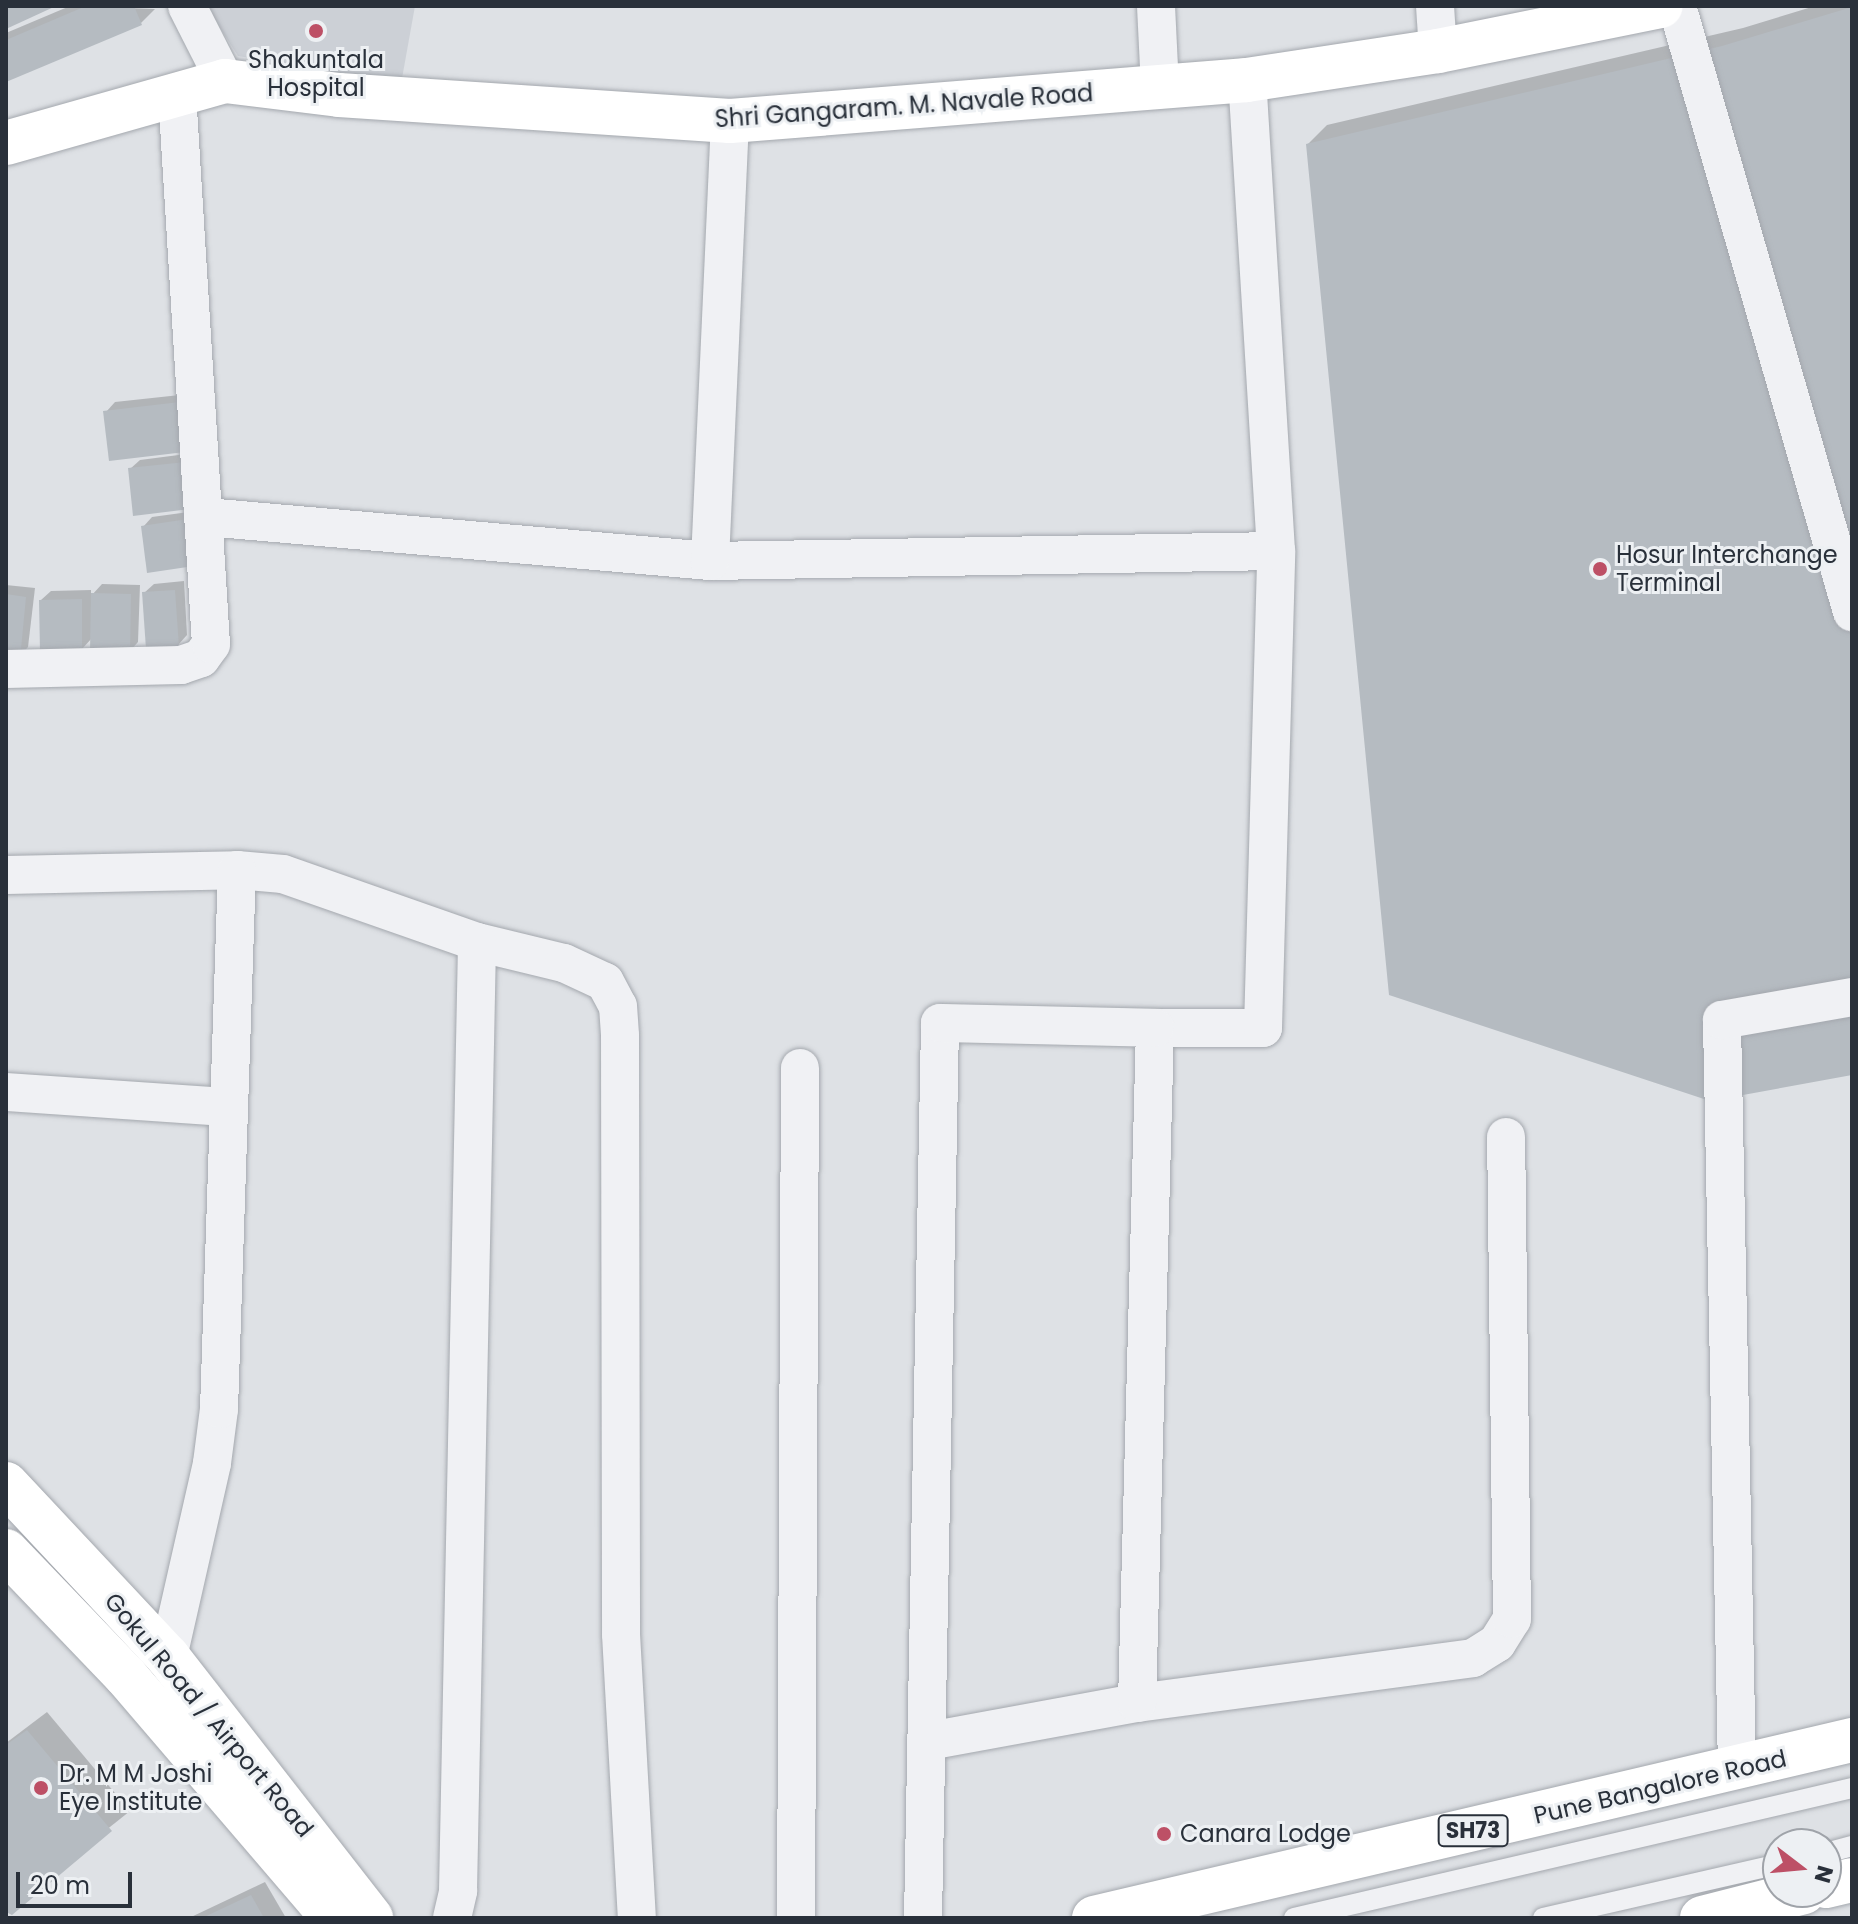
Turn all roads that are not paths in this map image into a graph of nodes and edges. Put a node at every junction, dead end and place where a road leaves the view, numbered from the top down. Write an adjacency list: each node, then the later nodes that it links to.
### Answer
1 (187, 6): 8 (street)
2 (1156, 6): 9 (street)
3 (1435, 6): 6 (street)
4 (1661, 6): 6 (main road, Shri Gangaram. M. Navale Road)
5 (1677, 6): 16 (street)
6 (1438, 51): 7 (main road, Shri Gangaram. M. Navale Road)
7 (1247, 80): 9 (main road, Shri Gangaram. M. Navale Road); 14 (street)
8 (225, 81): 10 (main road, Shri Gangaram. M. Navale Road); 11 (main road, Shri Gangaram. M. Navale Road)
9 (1160, 88): 11 (main road, Shri Gangaram. M. Navale Road)
10 (177, 93): 12 (main road, Shri Gangaram. M. Navale Road); 13 (street)
11 (730, 121): 15 (street)
12 (6, 143)
13 (206, 517): 15 (street); 17 (street)
14 (1276, 551): 15 (street); 22 (street)
15 (710, 561)
16 (1852, 612)
17 (6, 669)
18 (237, 870): 19 (street); 20 (street); 25 (street)
19 (6, 875)
20 (477, 942): 39 (street); 40 (street)
21 (1852, 997): 33 (street)
22 (1155, 1028): 30 (street); 32 (street)
23 (800, 1068): 41 (street)
24 (6, 1092): 25 (street)
25 (228, 1107): 29 (street)
26 (1506, 1137): 30 (street)
27 (6, 1484): 29 (main road, Gokul Road / Airport Road)
28 (6, 1551): 37 (main road, Gokul Road / Airport Road)
29 (168, 1657): 38 (main road, Gokul Road / Airport Road)
30 (1137, 1703): 32 (street)
31 (1852, 1740): 33 (main road, Pune Bangalore Road / SH73)
32 (929, 1741): 42 (street)
33 (1737, 1769): 43 (main road, Pune Bangalore Road / SH73)
34 (1852, 1788): 44 (lane)
35 (1762, 1868): 45 (lane)
36 (1750, 1912): 46 (main road)
37 (333, 1918)
38 (371, 1918)
39 (452, 1918)
40 (637, 1918)
41 (796, 1918)
42 (923, 1918)
43 (1094, 1918)
44 (1294, 1918)
45 (1543, 1918)
46 (1702, 1918)

